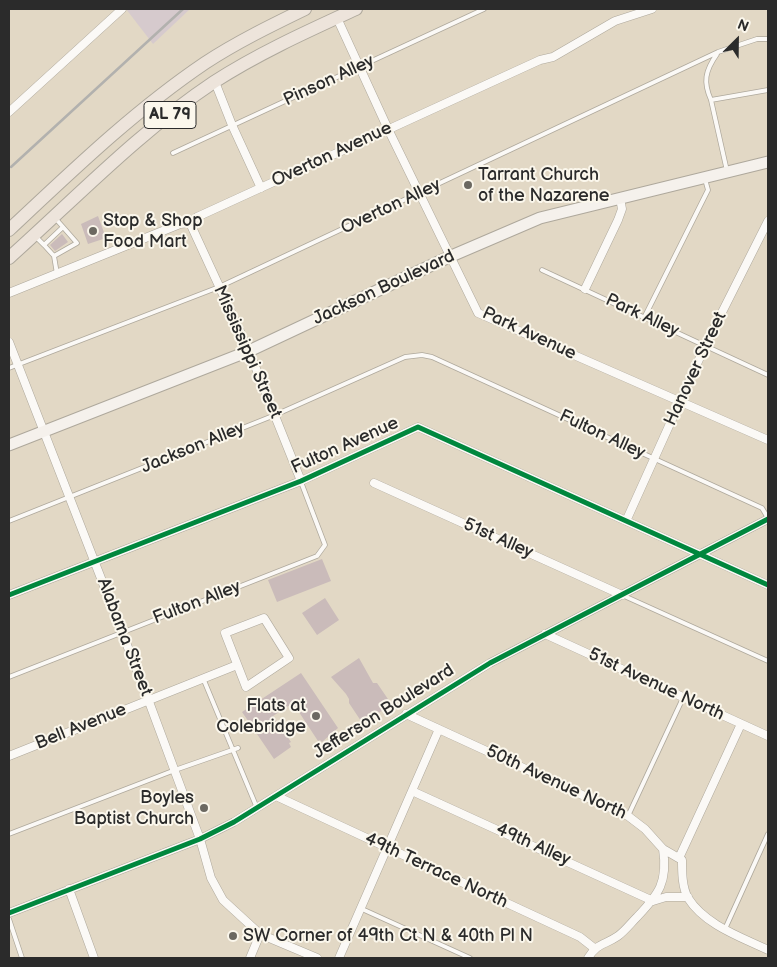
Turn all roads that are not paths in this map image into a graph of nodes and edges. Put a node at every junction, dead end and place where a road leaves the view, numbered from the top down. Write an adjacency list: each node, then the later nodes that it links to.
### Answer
1 (122, 9): 13 (street)
2 (306, 9): 27 (main road, AL 79)
3 (356, 9): 6 (main road, AL 79)
4 (484, 9): 9 (lane, Pinson Alley)
5 (652, 9): 15 (street, Overton Avenue)
6 (335, 13): 9 (street, Park Avenue); 10 (main road, AL 79)
7 (768, 39): 8 (lane, Overton Alley)
8 (718, 52): 12 (lane); 21 (lane, Overton Alley)
9 (360, 68): 14 (lane, Pinson Alley); 15 (street, Park Avenue)
10 (215, 82): 14 (street); 23 (main road, AL 79)
11 (768, 90): 12 (lane)
12 (711, 100): 18 (lane)
13 (9, 112)
14 (232, 125): 16 (lane, Pinson Alley); 20 (street)
15 (388, 129): 20 (street, Overton Avenue); 21 (street, Park Avenue)
16 (173, 153)
17 (768, 162): 18 (street, Jackson Boulevard)
18 (727, 172): 19 (street, Jackson Boulevard)
19 (704, 178): 22 (street, Jackson Boulevard); 38 (lane)
20 (261, 188): 25 (street, Overton Avenue)
21 (420, 194): 31 (street, Park Avenue); 35 (lane, Overton Alley)
22 (620, 198): 31 (street, Jackson Boulevard); 36 (street)
23 (54, 217): 26 (lane); 28 (main road, AL 79)
24 (768, 221): 40 (street, Hanover Street)
25 (190, 223): 34 (street, Overton Avenue); 35 (street, Mississippi Street)
26 (63, 227): 29 (lane); 30 (lane)
27 (9, 230)
28 (34, 235): 29 (lane); 32 (main road, AL 79)
29 (44, 245): 30 (lane)
30 (54, 256): 34 (lane)
31 (449, 257): 41 (street, Jackson Boulevard); 46 (street, Park Avenue)
32 (9, 258)
33 (542, 270): 36 (lane, Park Alley)
34 (57, 274): 37 (street, Overton Avenue)
35 (219, 287): 41 (street, Mississippi Street); 43 (lane, Overton Alley)
36 (585, 289): 38 (lane, Park Alley)
37 (9, 293)
38 (645, 316): 40 (lane, Park Alley)
39 (9, 342): 43 (street, Alabama Street)
40 (705, 346): 45 (lane, Park Alley); 46 (street, Hanover Street)
41 (249, 351): 47 (street, Mississippi Street); 48 (street, Jackson Boulevard)
42 (432, 357): 47 (lane, Jackson Alley); 51 (lane, Fulton Alley)
43 (18, 365): 44 (lane, Overton Alley); 48 (street, Alabama Street)
44 (9, 368)
45 (768, 376)
46 (680, 402): 49 (street, Park Avenue); 51 (street, Hanover Street)
47 (275, 415): 52 (street, Mississippi Street); 54 (lane, Jackson Alley)
48 (45, 431): 50 (street, Jackson Boulevard); 54 (street, Alabama Street)
49 (768, 440)
50 (9, 445)
51 (654, 459): 55 (lane, Fulton Alley); 56 (street, Hanover Street)
52 (301, 481): 56 (street, Fulton Avenue); 59 (street, Fulton Avenue); 63 (lane, Fulton Alley)
53 (374, 483): 62 (street, 51st Alley)
54 (70, 498): 57 (lane, Jackson Alley); 59 (street, Alabama Street)
55 (768, 518): 58 (street, Jefferson Boulevard)
56 (627, 520): 58 (street, Fulton Avenue)
57 (9, 521)
58 (700, 554): 60 (street, Fulton Avenue); 62 (street, Jefferson Boulevard)
59 (95, 562): 61 (street, Fulton Avenue); 63 (street, Alabama Street)
60 (768, 584)
61 (9, 595)
62 (622, 595): 64 (street, Jefferson Boulevard); 65 (lane)
63 (122, 633): 67 (lane, Fulton Alley); 70 (street, Alabama Street)
64 (545, 634): 69 (street, 51st Avenue North); 71 (street, Jefferson Boulevard)
65 (768, 661)
66 (237, 665): 66 (street); 68 (street, Bell Avenue)
67 (9, 677)
68 (204, 678): 70 (street, Bell Avenue); 75 (lane)
69 (684, 698): 72 (street, 51st Avenue North); 81 (lane)
70 (148, 699): 76 (street, Bell Avenue); 77 (street, Alabama Street)
71 (406, 714): 73 (street, 50th Avenue North); 79 (street, Jefferson Boulevard)
72 (741, 724): 74 (street, 51st Avenue North); 87 (street)
73 (439, 729): 78 (street); 81 (street, 50th Avenue North)
74 (768, 736)
75 (236, 748): 77 (lane); 80 (lane)
76 (9, 756)
77 (174, 770): 82 (lane); 84 (street, Alabama Street)
78 (412, 791): 85 (street); 90 (street, 49th Alley)
79 (276, 796): 80 (street, Jefferson Boulevard); 85 (street, 49th Terrace North)
80 (257, 808): 84 (street, Jefferson Boulevard)
81 (628, 816): 86 (street, 50th Avenue North)
82 (9, 834)
83 (768, 834): 94 (lane)
84 (200, 839): 88 (street, Jefferson Boulevard); 95 (street, Alabama Street)
85 (387, 849): 91 (street); 96 (street, 49th Terrace North)
86 (663, 849): 87 (street, 50th Avenue North); 90 (street)
87 (680, 858): 89 (street)
88 (69, 889): 92 (street, Jefferson Boulevard); 99 (street)
89 (688, 897): 90 (street); 94 (street)
90 (653, 900): 96 (street)
91 (362, 909): 102 (street); 103 (lane)
92 (9, 913)
93 (9, 919): 98 (lane)
94 (725, 929): 97 (street)
95 (260, 934): 100 (street); 101 (street, Alabama Street)
96 (594, 948): 104 (street)
97 (768, 950)
98 (22, 958)
99 (94, 958)
100 (250, 958)
101 (317, 958)
102 (339, 958)
103 (470, 958)
104 (588, 958)

